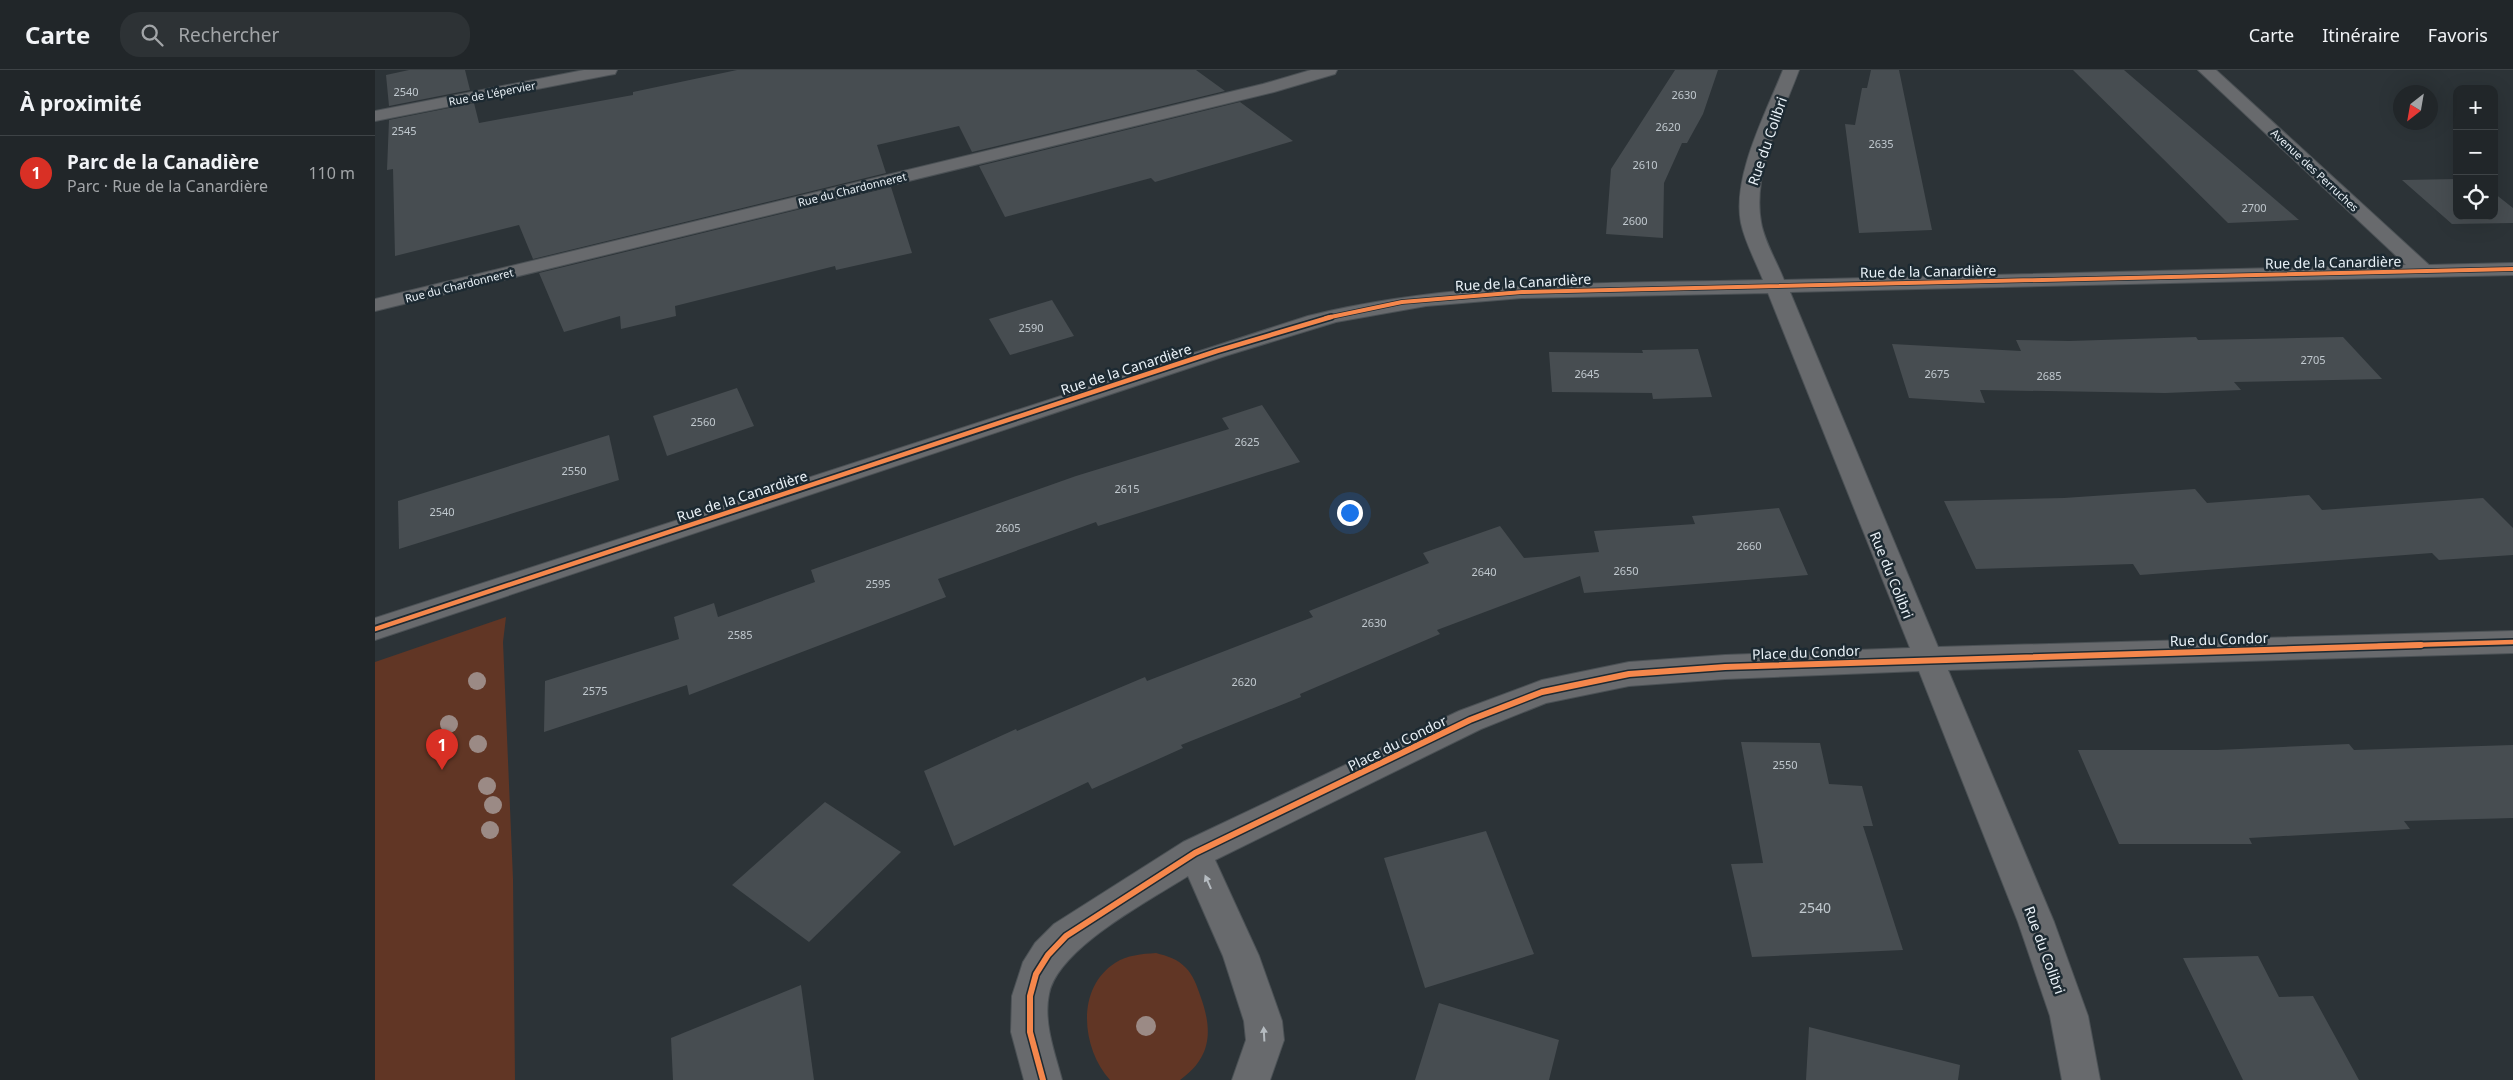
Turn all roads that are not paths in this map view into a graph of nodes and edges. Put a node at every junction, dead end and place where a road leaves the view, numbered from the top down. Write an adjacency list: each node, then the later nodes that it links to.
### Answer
1 (609, 70): 5 (street, Rue de L'épervier)
2 (1329, 70): 9 (street, Rue du Chardonneret)
3 (1791, 70): 8 (street, Rue du Colibri)
4 (2206, 70): 7 (street, Avenue des Perruches)
5 (375, 116)
6 (2513, 269): 7 (street, Rue de la Canardière)
7 (2424, 271): 8 (street, Rue de la Canardière)
8 (1774, 284): 10 (street, Rue de la Canardière); 12 (street, Rue du Colibri)
9 (375, 305)
10 (375, 629)
11 (2513, 642): 12 (street, Rue du Condor)
12 (1926, 659): 13 (street, Place du Condor); 16 (street, Rue du Colibri)
13 (1195, 853): 14 (street, Place du Condor); 15 (street, one-way to 13)
14 (1043, 1080)
15 (1251, 1080)
16 (2081, 1080)

